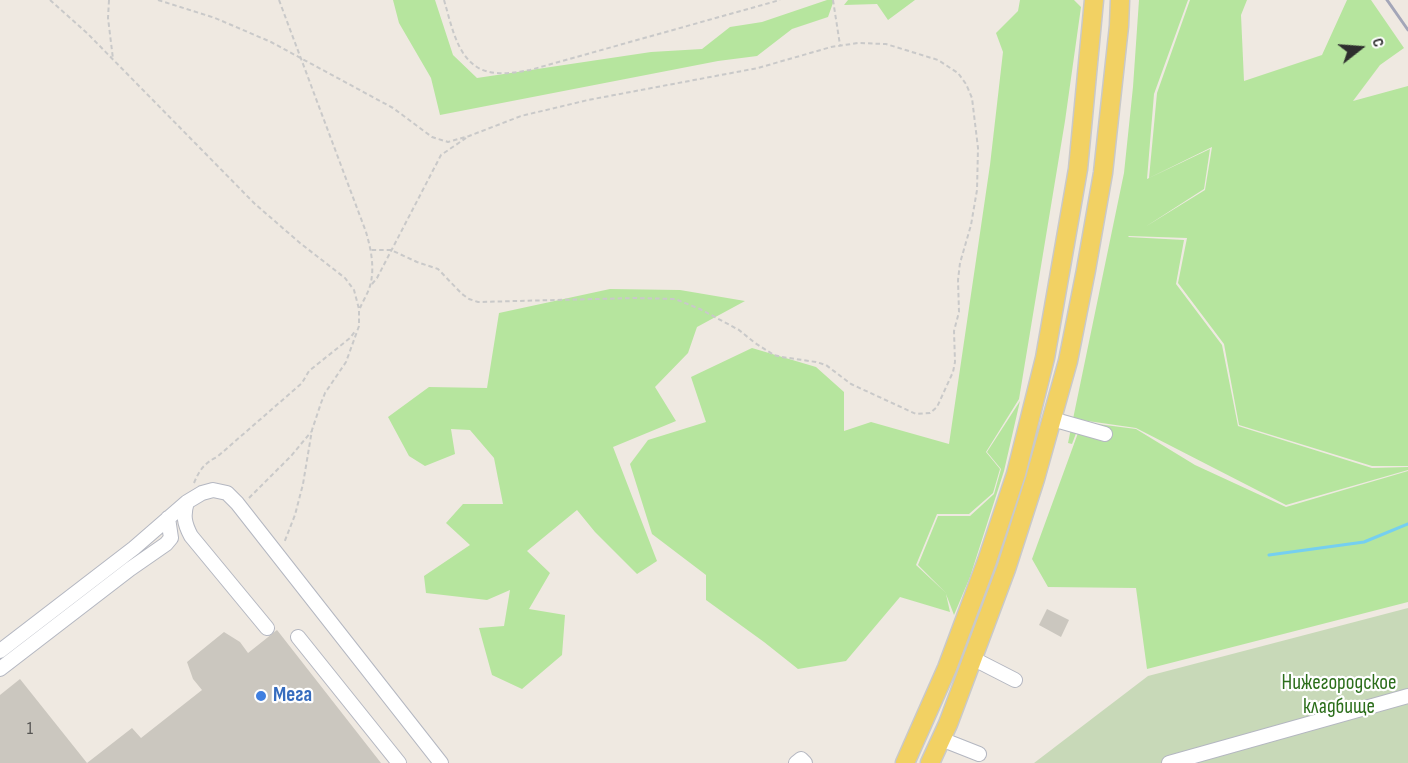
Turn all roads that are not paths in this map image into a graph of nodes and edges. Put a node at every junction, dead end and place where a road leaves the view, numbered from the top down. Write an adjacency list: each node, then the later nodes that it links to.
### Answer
1 (1094, 0): 20 (main road)
2 (1120, 0): 3 (main road)
3 (1052, 419): 4 (lane); 10 (main road)
4 (1105, 434)
5 (191, 500): 6 (lane); 7 (lane); 17 (lane)
6 (168, 518): 9 (lane); 11 (lane)
7 (267, 627)
8 (298, 637): 16 (lane)
9 (0, 651)
10 (972, 658): 12 (lane); 14 (main road)
11 (0, 669)
12 (1015, 680)
13 (1408, 696): 22 (lane)
14 (941, 739): 15 (lane); 21 (main road)
15 (979, 754)
16 (399, 763)
17 (441, 763)
18 (796, 763): 19 (lane)
19 (805, 763)
20 (905, 763)
21 (930, 763)
22 (1168, 763)

